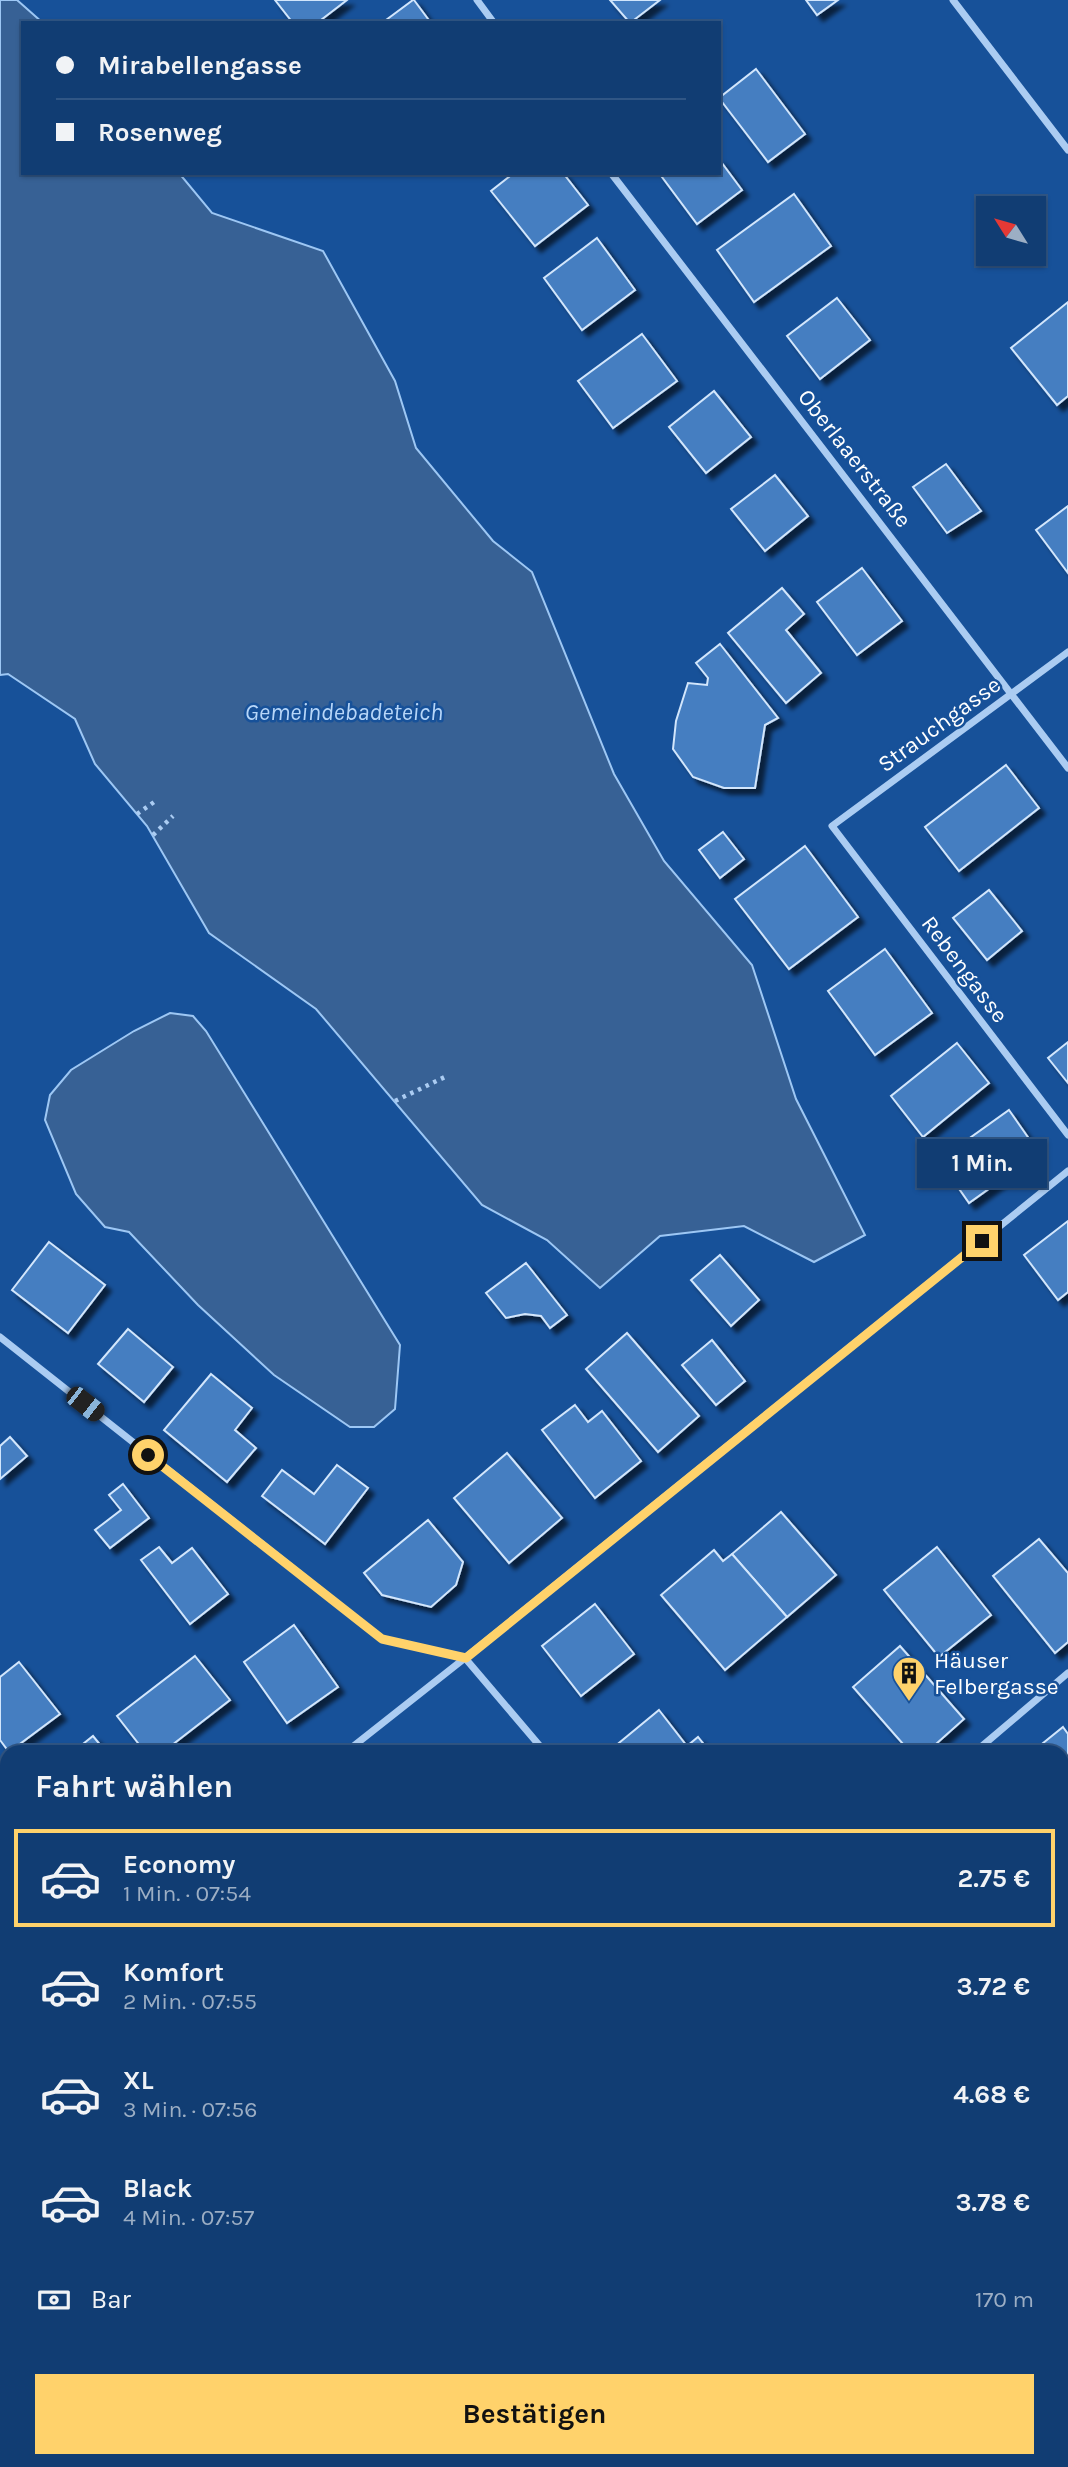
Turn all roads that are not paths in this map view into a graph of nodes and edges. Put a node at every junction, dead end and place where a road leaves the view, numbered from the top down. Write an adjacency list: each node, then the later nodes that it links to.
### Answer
1 (477, 0): 3 (street)
2 (953, 0): 4 (street)
3 (493, 21)
4 (1068, 150)
5 (613, 175): 7 (street, Oberlaaerstraße)
6 (1068, 652): 7 (street, Strauchgasse)
7 (1012, 694): 8 (street, Oberlaaerstraße); 9 (street, Strauchgasse)
8 (1068, 768)
9 (832, 826): 10 (street, Rebengasse)
10 (1068, 1135)
11 (1068, 1171): 13 (street)
12 (0, 1337): 13 (street)
13 (466, 1658): 15 (street); 16 (street)
14 (1068, 1673): 17 (street)
15 (355, 1745)
16 (539, 1745)
17 (983, 1745)

